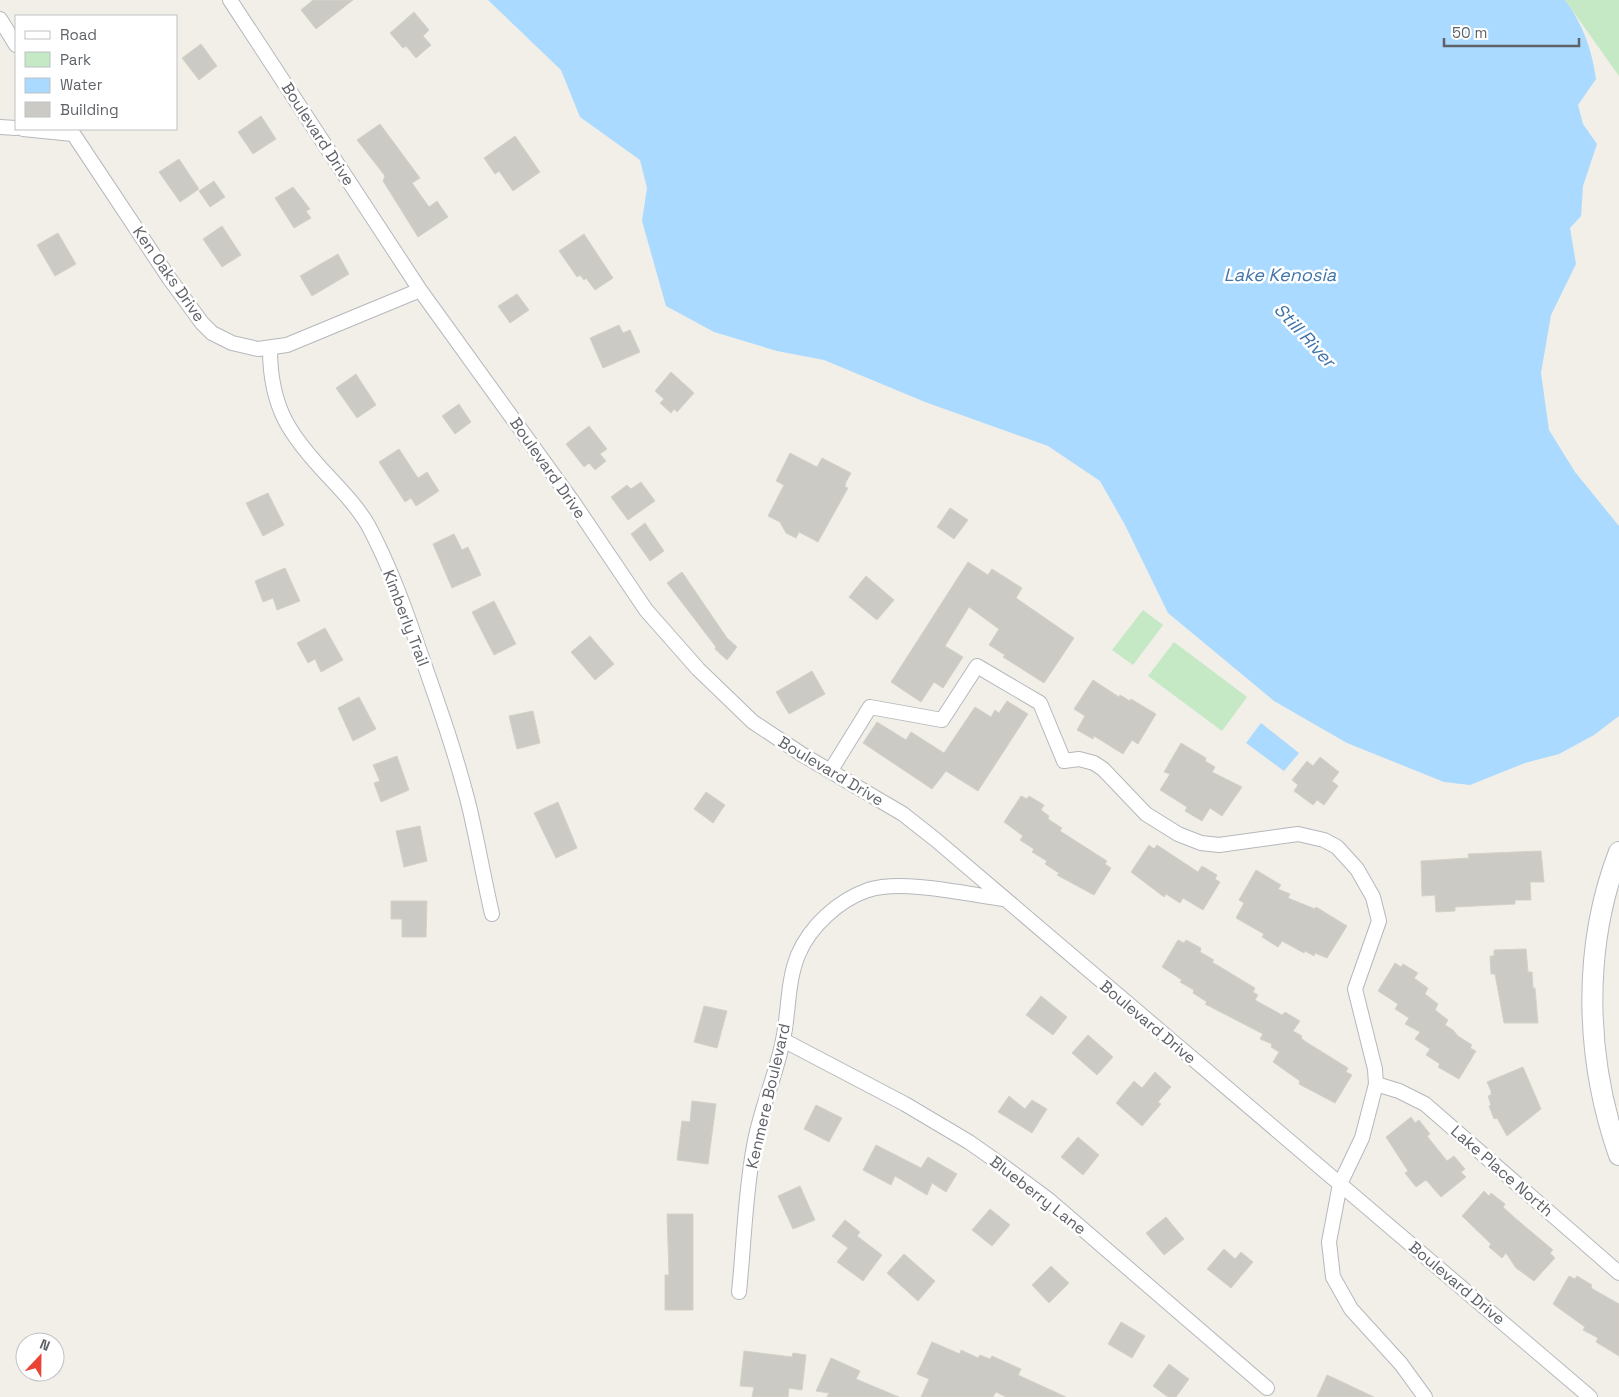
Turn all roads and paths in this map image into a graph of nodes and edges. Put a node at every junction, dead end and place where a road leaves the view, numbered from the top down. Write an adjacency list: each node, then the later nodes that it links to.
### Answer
1 (230, 0): 8 (street, Boulevard Drive)
2 (0, 19): 3 (street)
3 (15, 42)
4 (0, 126): 5 (street)
5 (15, 128)
6 (47, 130): 7 (street)
7 (71, 131): 9 (street, Ken Oaks Drive)
8 (420, 290): 9 (street, Ken Oaks Drive); 10 (street, Boulevard Drive)
9 (270, 349): 13 (street, Kimberly Trail)
10 (832, 770): 12 (street, Boulevard Drive); 15 (street)
11 (1619, 852): 16 (street)
12 (1004, 899): 14 (street, Kenmere Boulevard); 17 (street, Boulevard Drive)
13 (492, 914)
14 (783, 1040): 19 (street, Kenmere Boulevard); 20 (street, Blueberry Lane)
15 (1376, 1084): 17 (street); 18 (street, Lake Place North)
16 (1619, 1155)
17 (1340, 1184): 21 (street); 22 (street, Boulevard Drive)
18 (1619, 1273)
19 (739, 1292)
20 (1267, 1388)
21 (1425, 1397)
22 (1590, 1397)

